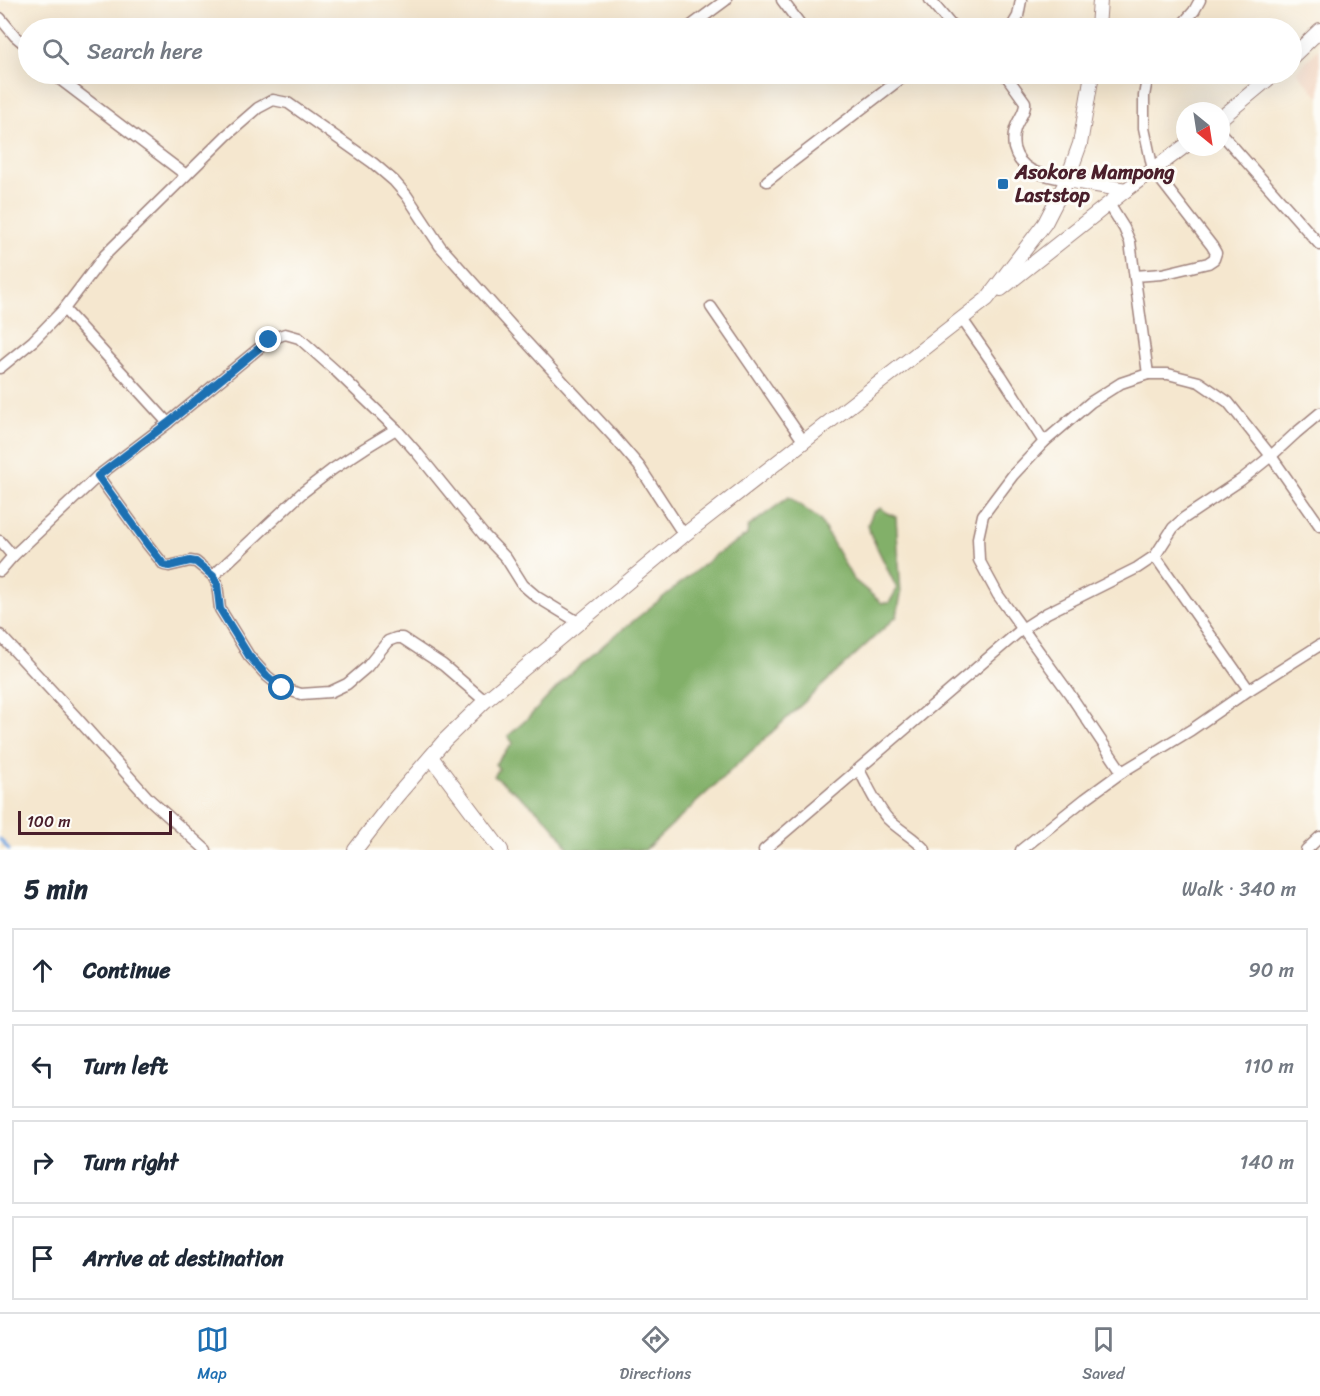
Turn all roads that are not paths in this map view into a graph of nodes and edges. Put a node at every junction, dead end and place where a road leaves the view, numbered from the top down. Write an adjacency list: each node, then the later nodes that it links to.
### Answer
1 (726, 0): 8 (street)
2 (782, 0): 9 (street)
3 (930, 0): 10 (street)
4 (1021, 0): 11 (street)
5 (1100, 0): 12 (street)
6 (1200, 0): 13 (street)
7 (0, 18): 15 (street)
8 (702, 18)
9 (796, 18)
10 (945, 18)
11 (1017, 18)
12 (1099, 18)
13 (1188, 18)
14 (1320, 30): 16 (street)
15 (18, 39)
16 (1302, 47)
17 (66, 84): 27 (street)
18 (894, 84): 28 (street)
19 (1012, 84): 29 (street)
20 (1090, 84): 29 (street)
21 (1146, 84): 26 (street)
22 (1262, 84): 23 (street)
23 (1230, 111)
24 (1230, 143): 32 (street)
25 (1176, 153): 26 (street)
26 (1153, 170): 30 (street); 33 (street)
27 (186, 175): 36 (street); 48 (street)
28 (767, 180)
29 (1067, 180): 30 (street); 34 (street)
30 (1126, 190): 31 (street)
31 (1108, 204): 33 (street); 34 (street)
32 (1320, 245)
33 (1135, 276): 39 (street)
34 (987, 299): 37 (street)
35 (711, 307): 43 (street)
36 (64, 309): 38 (street); 41 (street)
37 (962, 319): 43 (street); 44 (street)
38 (0, 368)
39 (1148, 374): 44 (street); 45 (street)
40 (1320, 413): 45 (street)
41 (168, 423): 42 (street); 46 (street)
42 (396, 429): 53 (street); 54 (street)
43 (804, 442): 48 (street)
44 (1044, 442): 55 (street)
45 (1271, 456): 47 (street); 51 (street)
46 (98, 476): 50 (street); 53 (street)
47 (1320, 526)
48 (684, 535): 54 (street)
49 (0, 541): 50 (street)
50 (14, 556): 52 (street)
51 (1155, 556): 55 (street); 58 (street)
52 (0, 571)
53 (213, 576): 59 (street)
54 (578, 622): 59 (street)
55 (1022, 629): 61 (street); 62 (street)
56 (0, 635): 64 (street)
57 (1320, 645): 58 (street)
58 (1249, 690): 62 (street)
59 (484, 702): 60 (street)
60 (431, 757): 65 (street); 66 (street)
61 (859, 770): 67 (street); 68 (street)
62 (1122, 772): 69 (street)
63 (1320, 837): 70 (street)
64 (206, 850)
65 (355, 850)
66 (501, 850)
67 (764, 850)
68 (925, 850)
69 (1021, 850)
70 (1306, 850)

